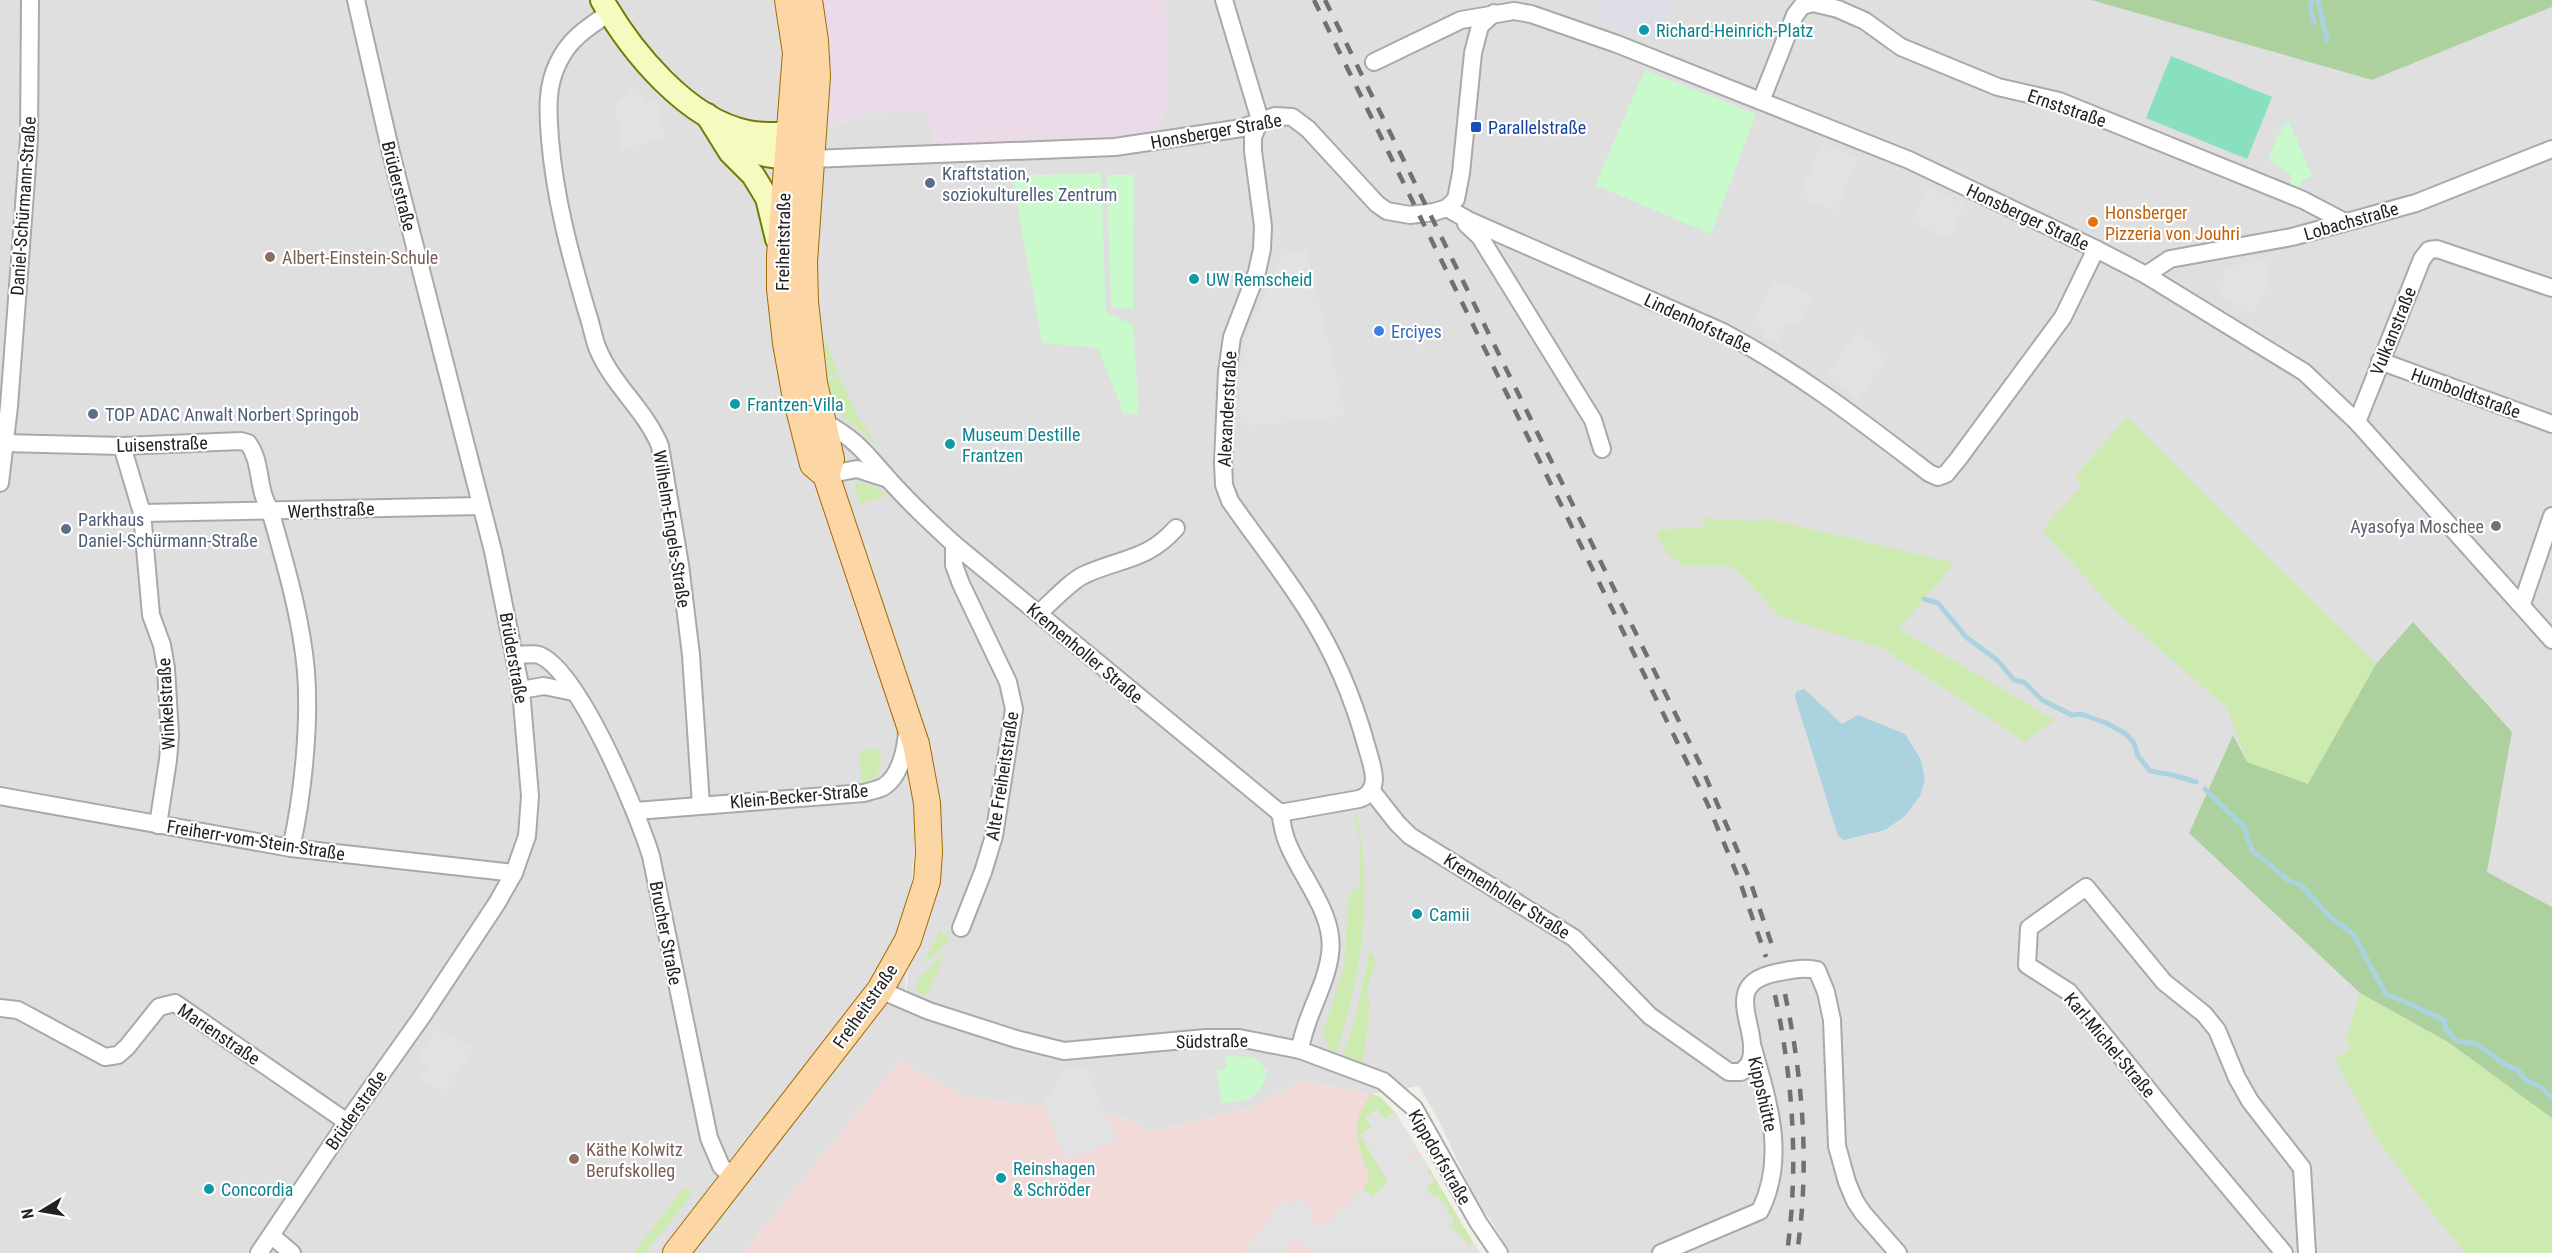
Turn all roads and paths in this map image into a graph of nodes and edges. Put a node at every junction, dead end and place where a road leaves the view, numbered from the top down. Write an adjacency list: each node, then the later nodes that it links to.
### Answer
1 (30, 0): 24 (street, Daniel-Schürmann-Straße)
2 (357, 0): 30 (street, Brüderstraße)
3 (1224, 0): 11 (street)
4 (605, 7): 10 (street); 45 (street, Wilhelm-Engels-Straße)
5 (803, 7): 12 (main road, Freiheitstraße)
6 (1489, 7): 8 (street, Honsberger Straße); 9 (street, Honsberger Straße); 14 (street)
7 (1792, 7): 9 (street, Ernststraße); 15 (street, Ernststraße)
8 (1374, 63)
9 (1761, 101): 16 (street, Honsberger Straße)
10 (707, 115): 12 (street); 17 (street)
11 (1260, 120): 12 (street, Honsberger Straße); 14 (street, Honsberger Straße); 43 (street, Alexanderstraße)
12 (800, 146): 17 (main road, Freiheitstraße); 21 (main road, Freiheitstraße)
13 (2552, 149): 15 (street, Lobachstraße)
14 (1447, 208): 16 (street, Lindenhofstraße); 26 (street)
15 (2345, 222): 18 (street, Lobachstraße)
16 (2096, 249): 18 (street, Honsberger Straße)
17 (780, 256): 27 (main road, Freiheitstraße)
18 (2146, 275): 22 (street, Honsberger Straße)
19 (2552, 288): 20 (street, Vulkanstraße)
20 (2380, 361): 22 (street, Vulkanstraße); 23 (street, Humboldtstraße)
21 (822, 421): 27 (main road, Freiheitstraße); 28 (street)
22 (2357, 422): 36 (street, Honsberger Straße)
23 (2552, 424)
24 (4, 443): 25 (street, Luisenstraße); 29 (street, Daniel-Schürmann-Straße)
25 (122, 446): 31 (street, Luisenstraße); 32 (street)
26 (1602, 449)
27 (826, 475): 28 (street); 42 (main road, Freiheitstraße)
28 (889, 479): 35 (street)
29 (0, 483)
30 (481, 506): 31 (street, Werthstraße); 39 (street, Brüderstraße)
31 (270, 510): 32 (street, Werthstraße); 49 (street)
32 (142, 513): 48 (street, Winkelstraße)
33 (2552, 516): 36 (street)
34 (1176, 528): 37 (street)
35 (954, 544): 37 (street, Kremenholler Straße); 51 (street, Alte Freiheitstraße)
36 (2522, 604): 38 (street, Honsberger Straße)
37 (1039, 613): 47 (street, Kremenholler Straße)
38 (2552, 640)
39 (516, 655): 40 (street, Brüderstraße); 41 (street, Brucher Straße)
40 (521, 690): 41 (street); 50 (street, Brüderstraße)
41 (573, 692): 46 (street, Brucher Straße)
42 (909, 715): 45 (street, Klein-Becker-Straße); 52 (main road, Freiheitstraße)
43 (1371, 790): 47 (street); 54 (street, Kremenholler Straße)
44 (0, 796): 48 (street, Freiherr-vom-Stein-Straße)
45 (701, 805): 46 (street, Klein-Becker-Straße)
46 (636, 811): 57 (street, Brucher Straße)
47 (1280, 813): 55 (street)
48 (158, 825): 49 (street, Freiherr-vom-Stein-Straße)
49 (291, 848): 50 (street, Freiherr-vom-Stein-Straße)
50 (514, 873): 56 (street, Brüderstraße)
51 (961, 928)
52 (880, 990): 55 (street, Südstraße); 57 (main road, Freiheitstraße)
53 (0, 1008): 56 (street, Marienstraße)
54 (1752, 1048): 63 (street, Kippshütte); 64 (street)
55 (1300, 1050): 62 (street, Kippdorfstraße)
56 (347, 1122): 58 (street, Brüderstraße)
57 (735, 1180): 61 (main road, Freiheitstraße)
58 (272, 1236): 59 (street, Brüderstraße); 60 (street)
59 (259, 1253)
60 (292, 1253)
61 (676, 1253)
62 (1499, 1253)
63 (1661, 1253)
64 (1898, 1253)
65 (2284, 1253): 66 (street, Karl-Michel-Straße)
66 (2307, 1253)

